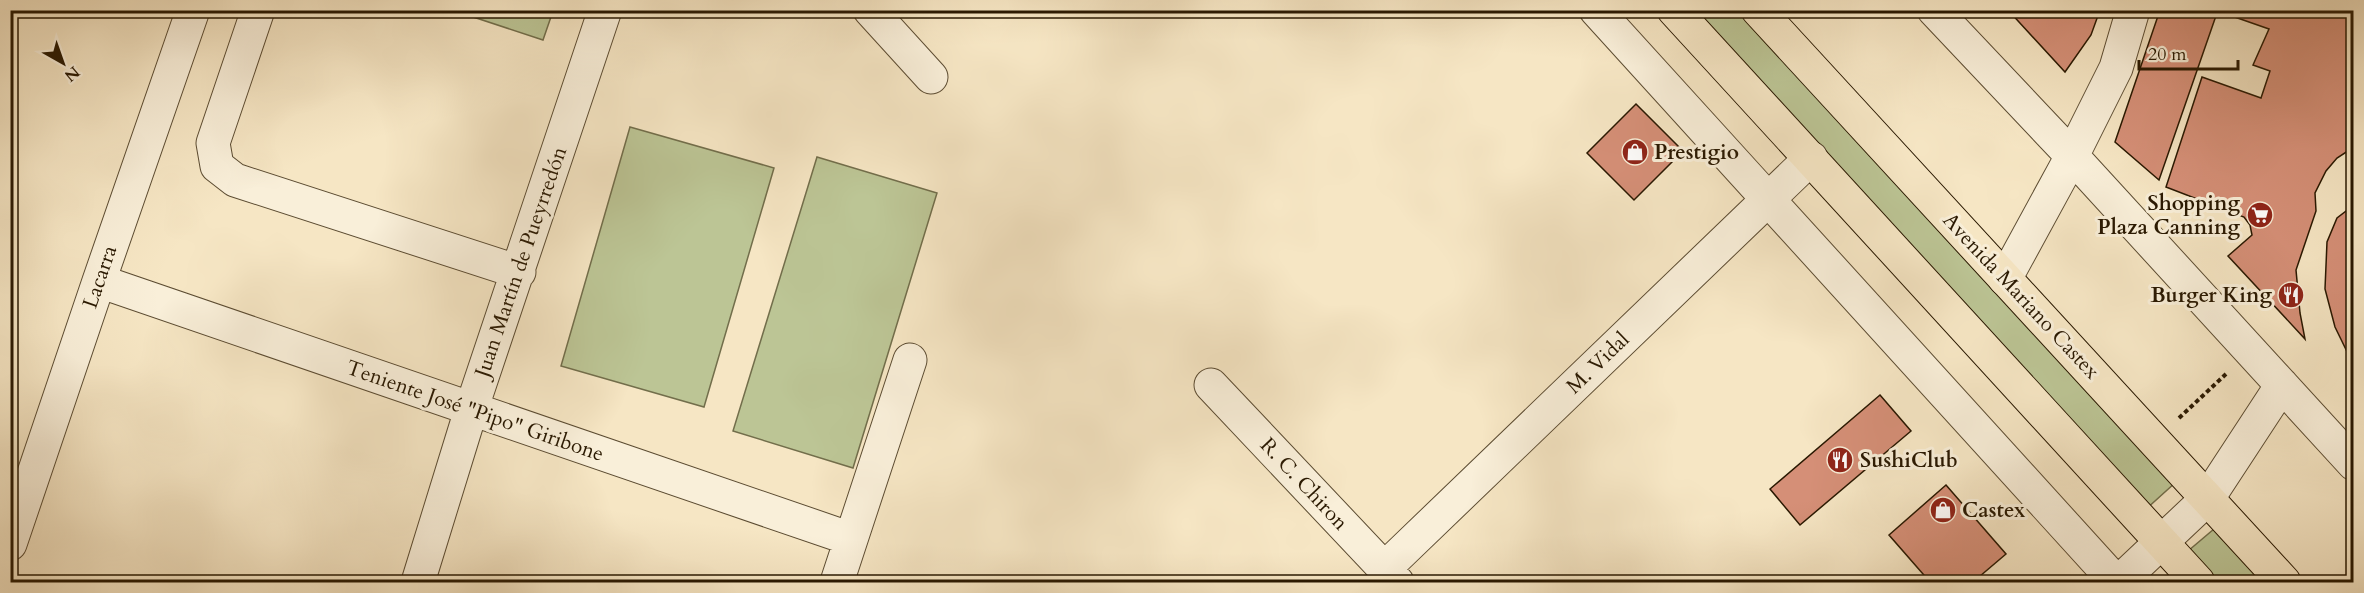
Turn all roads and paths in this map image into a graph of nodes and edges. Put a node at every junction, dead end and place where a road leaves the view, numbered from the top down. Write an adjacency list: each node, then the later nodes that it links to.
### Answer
1 (193, 10): 16 (street, Lacarra)
2 (258, 10): 14 (street)
3 (605, 10): 14 (street, Juan Martín de Pueyrredón)
4 (870, 10): 10 (street)
5 (1596, 10): 13 (street)
6 (1674, 10): 12 (highway)
7 (1934, 10): 11 (street)
8 (2133, 10): 11 (street)
9 (1768, 15): 15 (highway, Avenida Mariano Castex)
10 (931, 77)
11 (2072, 156): 15 (street); 19 (street)
12 (1811, 158): 13 (street, M. Vidal); 24 (highway)
13 (1767, 200): 26 (street, M. Vidal); 29 (street)
14 (519, 272): 20 (street, Juan Martín de Pueyrredón)
15 (2006, 279): 22 (highway, Avenida Mariano Castex)
16 (99, 281): 20 (street, Teniente José "Pipo" Giribone); 25 (street, Lacarra)
17 (910, 360): 23 (street)
18 (1211, 385): 26 (street, R. C. Chiron)
19 (2282, 385): 21 (street); 22 (street)
20 (471, 410): 23 (street, Teniente José "Pipo" Giribone); 27 (street, Juan Martín de Pueyrredón)
21 (2354, 464)
22 (2208, 498): 24 (street); 31 (highway, Avenida Mariano Castex)
23 (851, 539): 28 (street)
24 (2162, 543): 29 (street); 30 (highway)
25 (10, 544)
26 (1390, 575)
27 (418, 582)
28 (837, 582)
29 (2118, 582)
30 (2198, 582)
31 (2284, 582)

